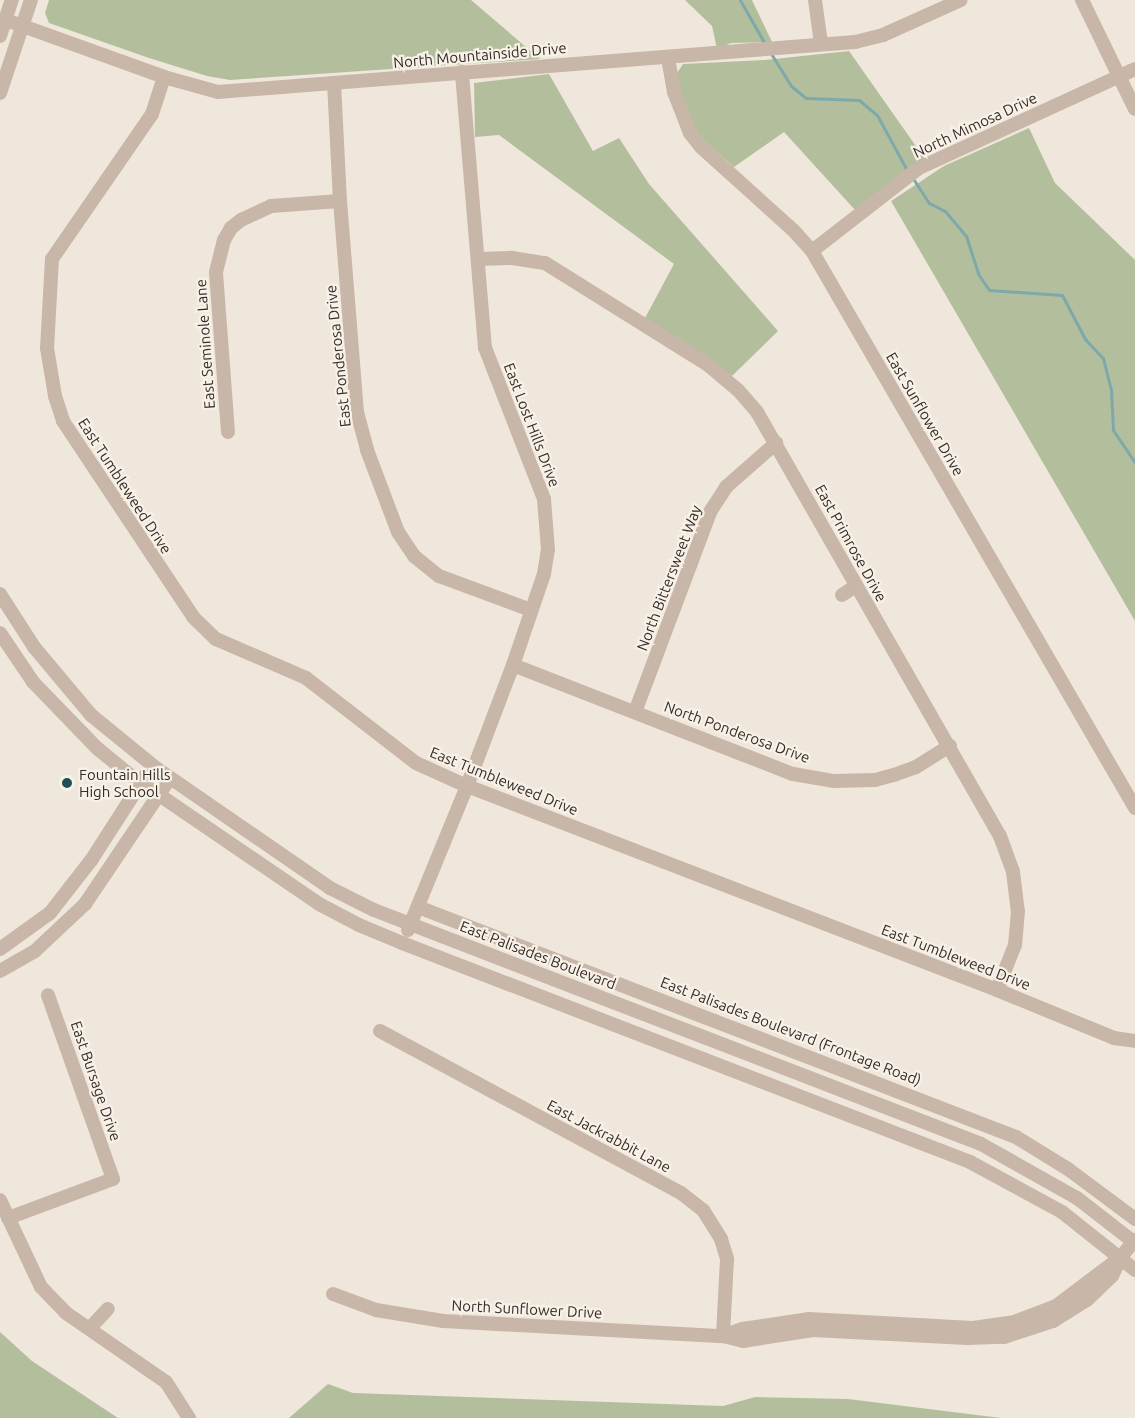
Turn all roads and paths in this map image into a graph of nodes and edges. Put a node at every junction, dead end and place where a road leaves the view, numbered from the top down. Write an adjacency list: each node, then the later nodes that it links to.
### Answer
1 (12, 0): 6 (street)
2 (31, 0): 7 (street)
3 (815, 0): 9 (street)
4 (961, 0): 9 (street, North Mountainside Drive)
5 (1082, 0): 14 (street)
6 (6, 20): 7 (street, North Mountainside Drive); 8 (street)
7 (22, 26): 13 (street, North Mountainside Drive); 16 (street)
8 (0, 36)
9 (820, 44): 10 (street, North Mountainside Drive)
10 (668, 58): 12 (street, North Mountainside Drive); 19 (street, East Sunflower Drive)
11 (1135, 69): 14 (street, North Mimosa Drive)
12 (462, 72): 15 (street, North Mountainside Drive); 20 (street, East Lost Hills Drive)
13 (164, 77): 15 (street, North Mountainside Drive); 34 (street, East Tumbleweed Drive)
14 (1118, 77): 17 (street); 19 (street, North Mimosa Drive)
15 (334, 83): 18 (street, East Ponderosa Drive)
16 (0, 93)
17 (1135, 109)
18 (339, 201): 21 (street, East Seminole Lane); 26 (street, East Ponderosa Drive)
19 (812, 251): 36 (street, East Sunflower Drive)
20 (478, 259): 22 (street, East Primrose Drive); 26 (street, East Lost Hills Drive)
21 (228, 432)
22 (776, 443): 23 (street, East Primrose Drive); 29 (street, North Bittersweet Way)
23 (856, 586): 25 (street); 30 (street, East Primrose Drive)
24 (0, 594): 31 (street, East Palisades Boulevard)
25 (842, 595)
26 (531, 610): 28 (street, East Lost Hills Drive)
27 (0, 633): 33 (street)
28 (513, 665): 29 (street, North Ponderosa Drive); 34 (street, East Lost Hills Drive)
29 (634, 712): 30 (street, North Ponderosa Drive)
30 (950, 746): 42 (street, East Primrose Drive)
31 (152, 765): 32 (street, East Palisades Boulevard); 33 (street)
32 (170, 778): 35 (street); 38 (street, East Palisades Boulevard)
33 (142, 782): 35 (street); 40 (street)
34 (467, 786): 37 (street, East Lost Hills Drive); 42 (street, East Tumbleweed Drive)
35 (158, 793): 39 (street); 41 (street)
36 (1135, 808)
37 (418, 907): 38 (street, East Lost Hills Drive); 48 (street, East Palisades Boulevard (Frontage Road))
38 (411, 924): 39 (street, East Lost Hills Drive); 49 (street, East Palisades Boulevard)
39 (402, 943): 50 (street)
40 (0, 949)
41 (0, 971)
42 (997, 990): 45 (street, East Tumbleweed Drive)
43 (48, 995): 47 (street, East Bursage Drive)
44 (380, 1030): 55 (street, East Jackrabbit Lane)
45 (1135, 1041)
46 (0, 1200): 47 (street)
47 (8, 1218): 54 (street)
48 (1135, 1220)
49 (1134, 1242): 50 (street)
50 (1121, 1257): 51 (street); 55 (street, North Sunflower Drive)
51 (1135, 1270)
52 (333, 1294): 55 (street, North Sunflower Drive)
53 (108, 1309): 54 (street)
54 (90, 1328): 56 (street)
55 (723, 1336)
56 (189, 1418)

